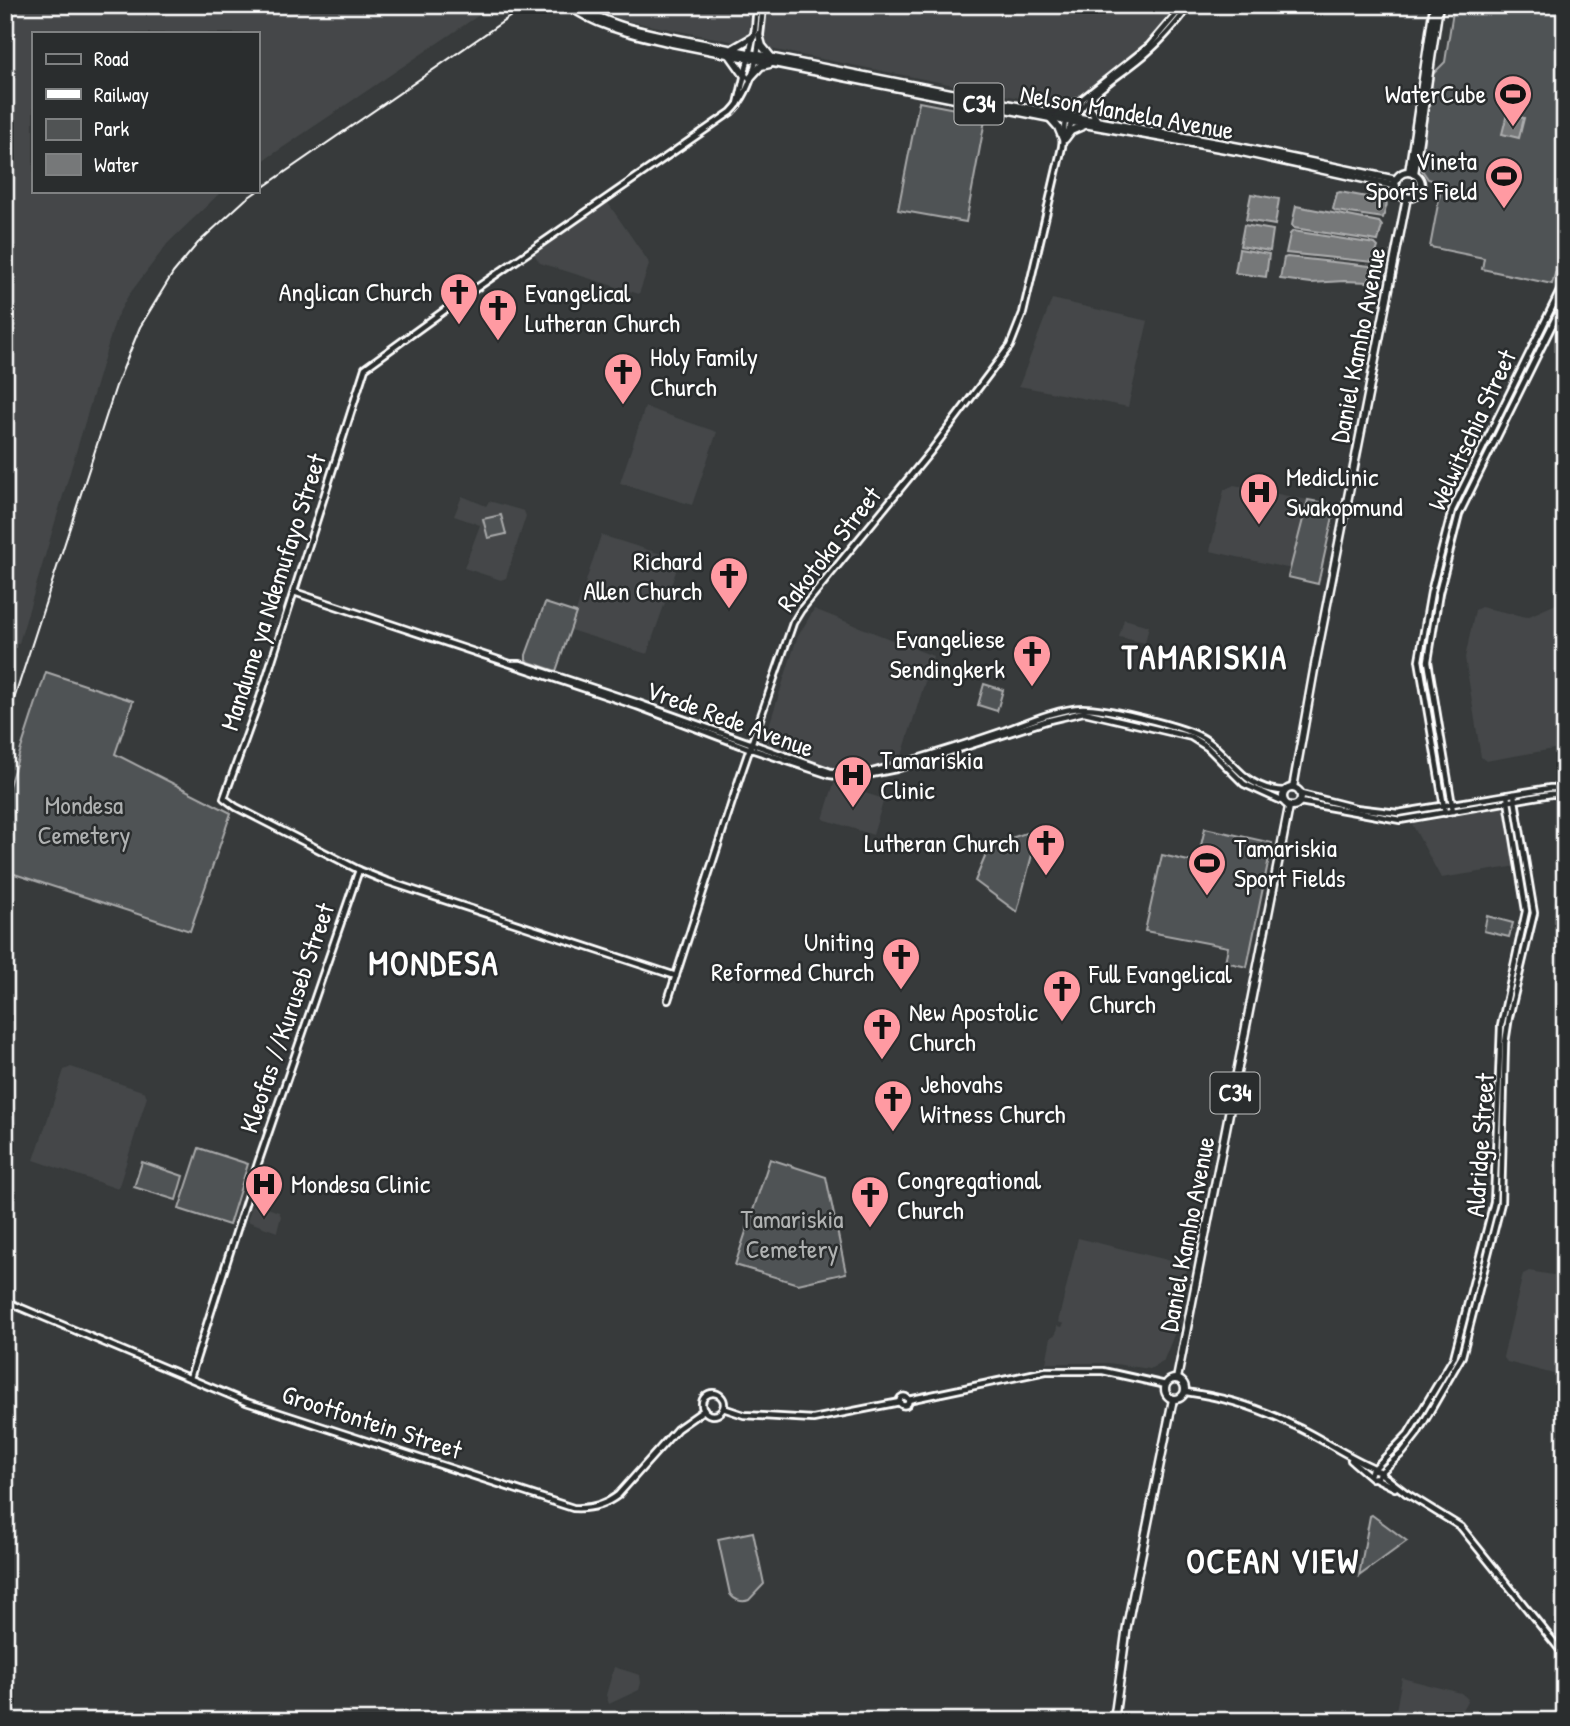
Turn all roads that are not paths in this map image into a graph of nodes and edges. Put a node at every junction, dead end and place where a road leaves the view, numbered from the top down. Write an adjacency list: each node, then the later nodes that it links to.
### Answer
1 (568, 5): 10 (main road, Nelson Mandela Avenue / C34)
2 (577, 5): 10 (main road, Nelson Mandela Avenue / C34)
3 (757, 5): 9 (street, Mandume ya Ndemufayo Street)
4 (763, 5): 9 (street, Mandume ya Ndemufayo Street)
5 (1184, 5): 15 (street, Rakotoka Street)
6 (1191, 5): 14 (street, Rakotoka Street)
7 (1434, 5): 21 (main road, Daniel Kamho Avenue)
8 (1439, 5): 21 (main road, Daniel Kamho Avenue)
9 (756, 36): 10 (main road); 11 (street, Mandume ya Ndemufayo Street); 12 (main road)
10 (729, 51): 11 (main road, Nelson Mandela Avenue / C34); 13 (main road)
11 (752, 55): 12 (main road, Nelson Mandela Avenue / C34); 13 (street, Mandume ya Ndemufayo Street)
12 (774, 60): 13 (main road); 16 (main road, Nelson Mandela Avenue / C34)
13 (747, 77): 26 (street, Mandume ya Ndemufayo Street)
14 (1093, 94): 17 (street, Rakotoka Street); 18 (main road)
15 (1076, 103): 16 (main road); 17 (street, Rakotoka Street)
16 (1049, 115): 17 (main road, Nelson Mandela Avenue / C34); 20 (main road)
17 (1069, 119): 18 (main road, Nelson Mandela Avenue / C34); 19 (main road, Nelson Mandela Avenue / C34); 20 (street, Rakotoka Street)
18 (1098, 122): 22 (main road, Nelson Mandela Avenue / C34)
19 (1087, 124): 20 (main road); 22 (main road, Nelson Mandela Avenue / C34)
20 (1063, 142): 27 (street, Rakotoka Street)
21 (1411, 173): 22 (main road); 23 (main road, Daniel Kamho Avenue)
22 (1396, 183): 23 (main road)
23 (1407, 197): 28 (main road, Daniel Kamho Avenue)
24 (1565, 276): 40 (street, Welwitschia Street)
25 (1565, 299): 39 (street, Welwitschia Street)
26 (294, 592): 27 (street, Vrede Rede Avenue); 43 (street, Mandume ya Ndemufayo Street)
27 (752, 747): 30 (street, Vrede Rede Avenue); 38 (street, Vrede Rede Avenue); 44 (street, Rakotoka Street)
28 (1293, 788): 30 (main road); 31 (main road)
29 (1565, 788): 32 (street)
30 (1285, 791): 38 (main road, Daniel Kamho Avenue / C34)
31 (1301, 794): 37 (main road); 40 (street)
32 (1514, 794): 34 (street); 35 (street, Aldridge Street)
33 (1565, 794): 35 (street)
34 (1507, 795): 36 (street, Aldridge Street); 39 (street)
35 (1516, 801): 36 (street); 46 (street, Aldridge Street)
36 (1508, 802): 41 (street); 45 (street, Aldridge Street)
37 (1300, 803): 38 (main road); 42 (street)
38 (1287, 805): 50 (main road, Daniel Kamho Avenue / C34)
39 (1451, 805): 40 (street); 41 (street, Welwitschia Street)
40 (1444, 806): 42 (street, Welwitschia Street)
41 (1453, 811): 42 (street)
42 (1445, 813)
43 (359, 870): 44 (street, Mandume ya Ndemufayo Street); 49 (street, Kleofas //Kuruseb Street)
44 (676, 976): 47 (street, Rakotoka Street)
45 (1508, 993): 46 (street); 57 (street, Aldridge Street)
46 (1515, 994): 57 (street, Aldridge Street)
47 (668, 1000)
48 (5, 1301): 49 (street, Grootfontein Street)
49 (190, 1378): 55 (street, Grootfontein Street)
50 (1177, 1379): 51 (main road); 52 (main road)
51 (1166, 1385): 53 (main road); 54 (street)
52 (1186, 1392): 53 (main road); 56 (street)
53 (1173, 1399): 61 (main road)
54 (723, 1408): 55 (street); 55 (street)
55 (704, 1410)
56 (1345, 1456): 57 (street); 58 (street)
57 (1376, 1470): 58 (street); 58 (street); 59 (street)
58 (1372, 1477): 59 (street)
59 (1406, 1493): 60 (street)
60 (1565, 1656)
61 (1114, 1721)

